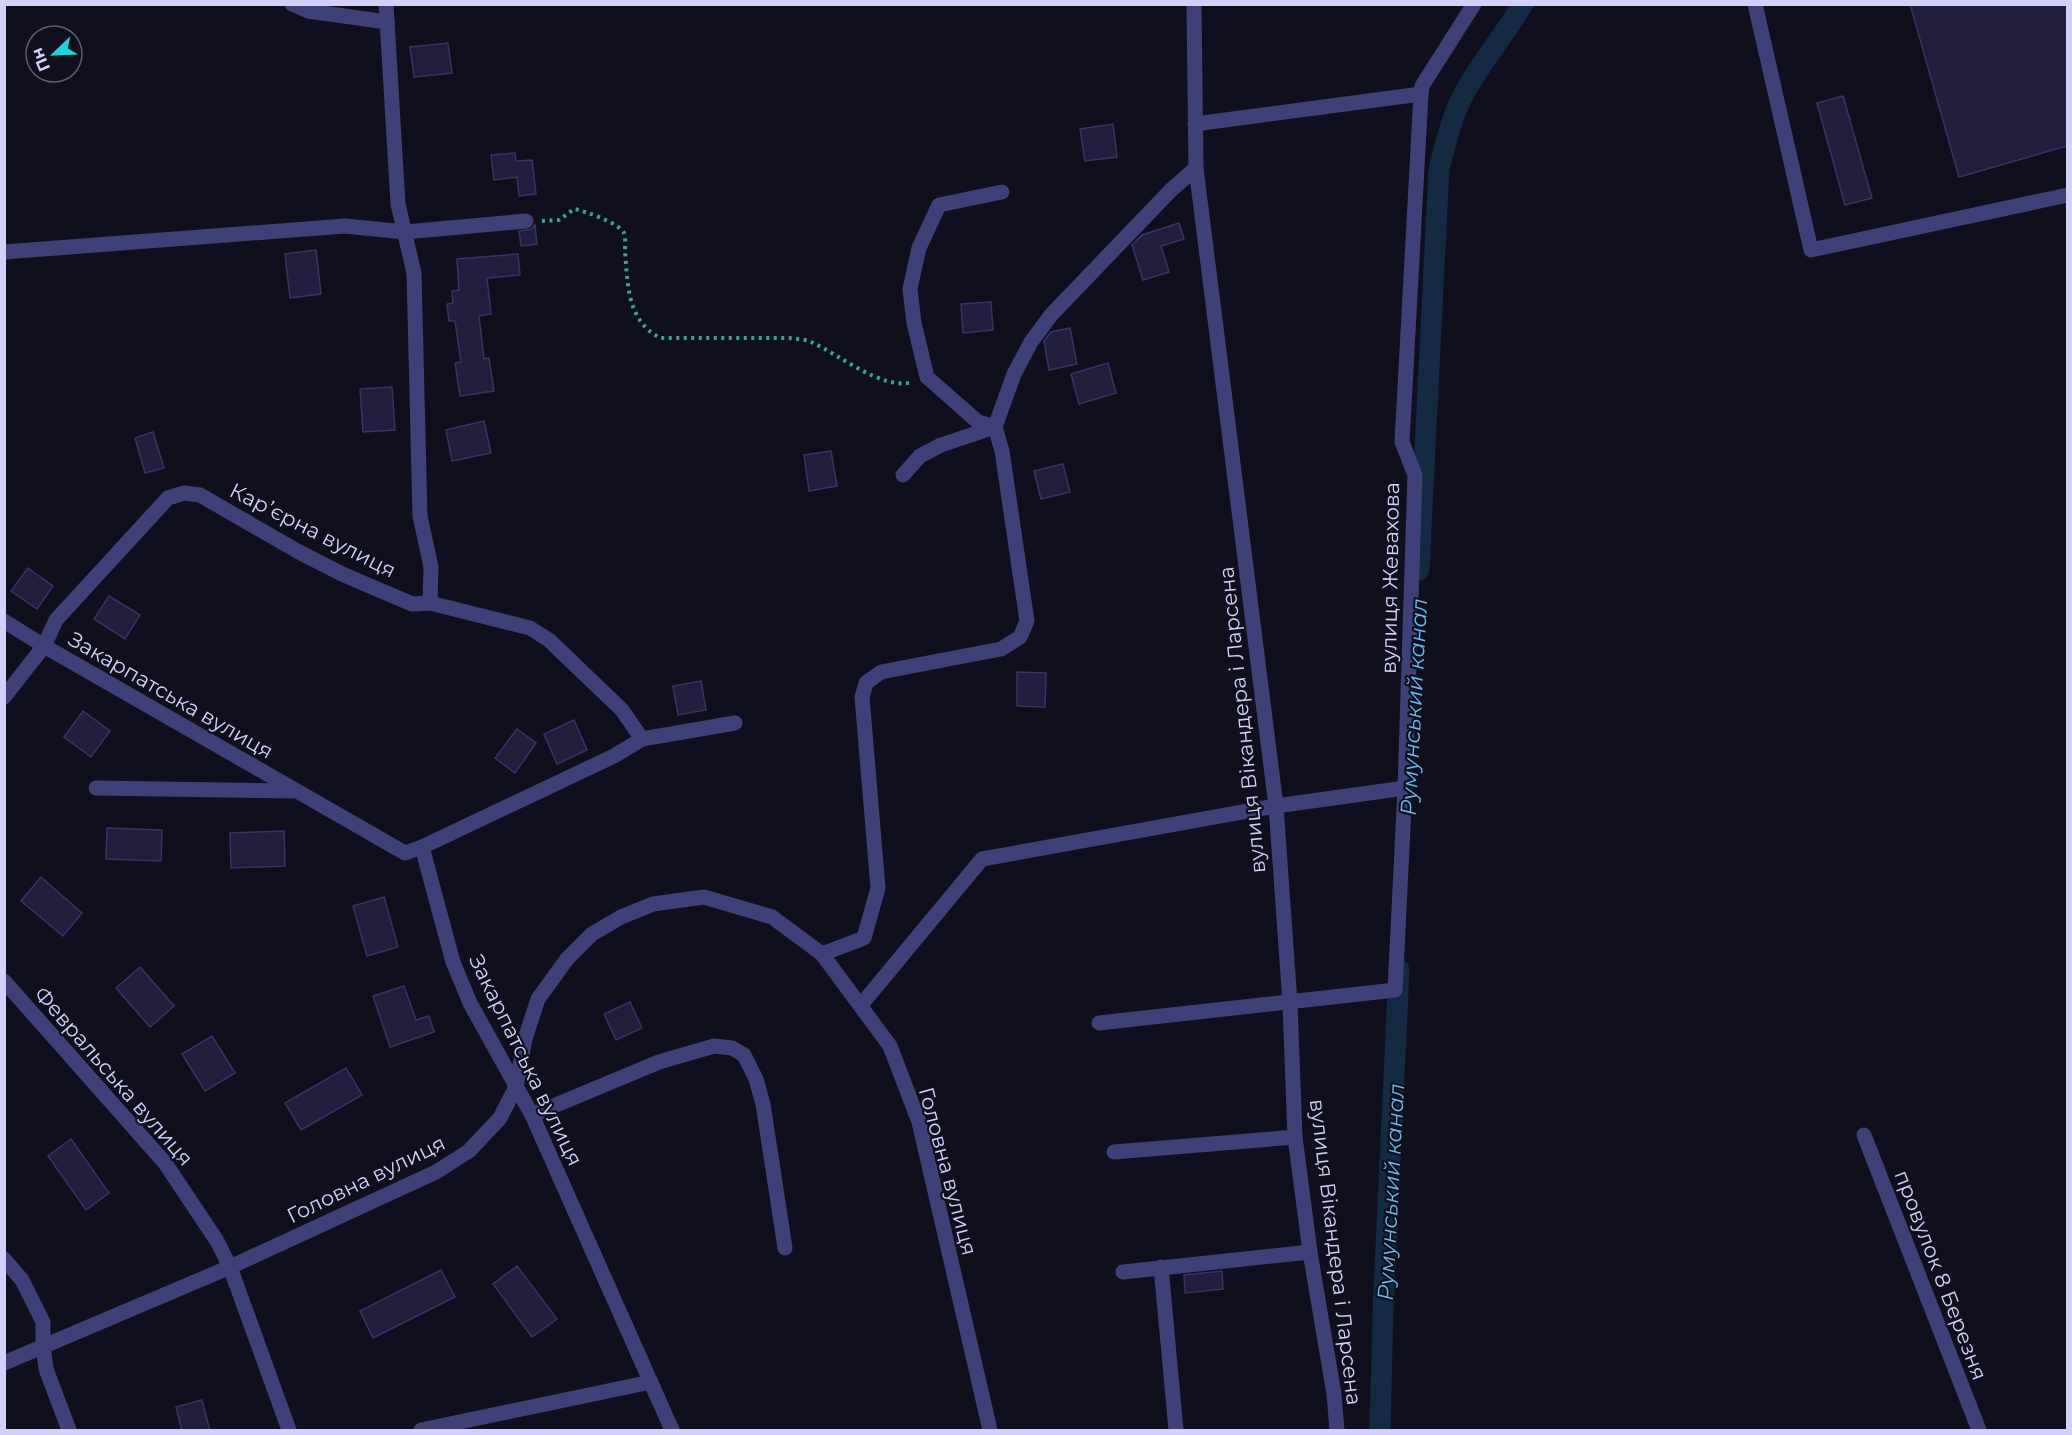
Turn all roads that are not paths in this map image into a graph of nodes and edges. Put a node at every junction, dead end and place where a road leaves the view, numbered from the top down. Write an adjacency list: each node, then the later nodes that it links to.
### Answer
1 (292, 4): 6 (street)
2 (386, 4): 6 (street)
3 (1194, 4): 8 (street, вулиця Вікандера і Ларсена)
4 (1474, 4): 7 (street, вулиця Жевахова)
5 (1755, 4): 11 (street)
6 (387, 22): 13 (street)
7 (1421, 94): 8 (street); 24 (street, вулиця Жевахова)
8 (1195, 124): 9 (street, вулиця Вікандера і Ларсена)
9 (1196, 168): 15 (street); 26 (street, вулиця Вікандера і Ларсена)
10 (1002, 192): 15 (street)
11 (2067, 195)
12 (526, 221): 13 (street)
13 (405, 232): 14 (street); 17 (street)
14 (4, 252)
15 (995, 427): 16 (street); 28 (street)
16 (903, 475)
17 (430, 603): 19 (street, Карʼєрна вулиця); 22 (street, Карʼєрна вулиця)
18 (4, 621): 19 (street, Закарпатська вулиця)
19 (44, 646): 20 (street); 25 (street, Закарпатська вулиця)
20 (4, 697)
21 (735, 723): 22 (street)
22 (642, 739): 27 (street)
23 (96, 788): 25 (street)
24 (1405, 788): 26 (street); 30 (street, вулиця Жевахова)
25 (297, 791): 27 (street, Закарпатська вулиця)
26 (1276, 806): 30 (street, вулиця Вікандера і Ларсена); 31 (street)
27 (422, 847): 33 (street, Закарпатська вулиця)
28 (822, 954): 31 (street, Головна вулиця); 33 (street, Головна вулиця)
29 (4, 981): 41 (street, Февральська вулиця)
30 (1290, 1003): 32 (street); 36 (street, вулиця Вікандера і Ларсена)
31 (861, 1005): 51 (street, Головна вулиця)
32 (1099, 1023)
33 (516, 1086): 34 (street, Закарпатська вулиця); 41 (street, Головна вулиця)
34 (532, 1115): 38 (street); 46 (street, Закарпатська вулиця)
35 (1864, 1135): 54 (street, провулок 8 Березня)
36 (1295, 1137): 37 (street); 39 (street, вулиця Вікандера і Ларсена)
37 (1114, 1152)
38 (785, 1248)
39 (1310, 1252): 42 (street); 53 (street, вулиця Вікандера і Ларсена)
40 (4, 1259): 44 (street)
41 (230, 1267): 44 (street, Головна вулиця); 48 (street, Февральська вулиця)
42 (1161, 1267): 43 (street); 52 (street)
43 (1123, 1272)
44 (43, 1346): 45 (street, Головна вулиця); 47 (street)
45 (4, 1364)
46 (651, 1382): 49 (street); 50 (street, Закарпатська вулиця)
47 (69, 1431)
48 (289, 1431)
49 (421, 1431)
50 (672, 1431)
51 (990, 1431)
52 (1176, 1431)
53 (1337, 1431)
54 (1979, 1431)

